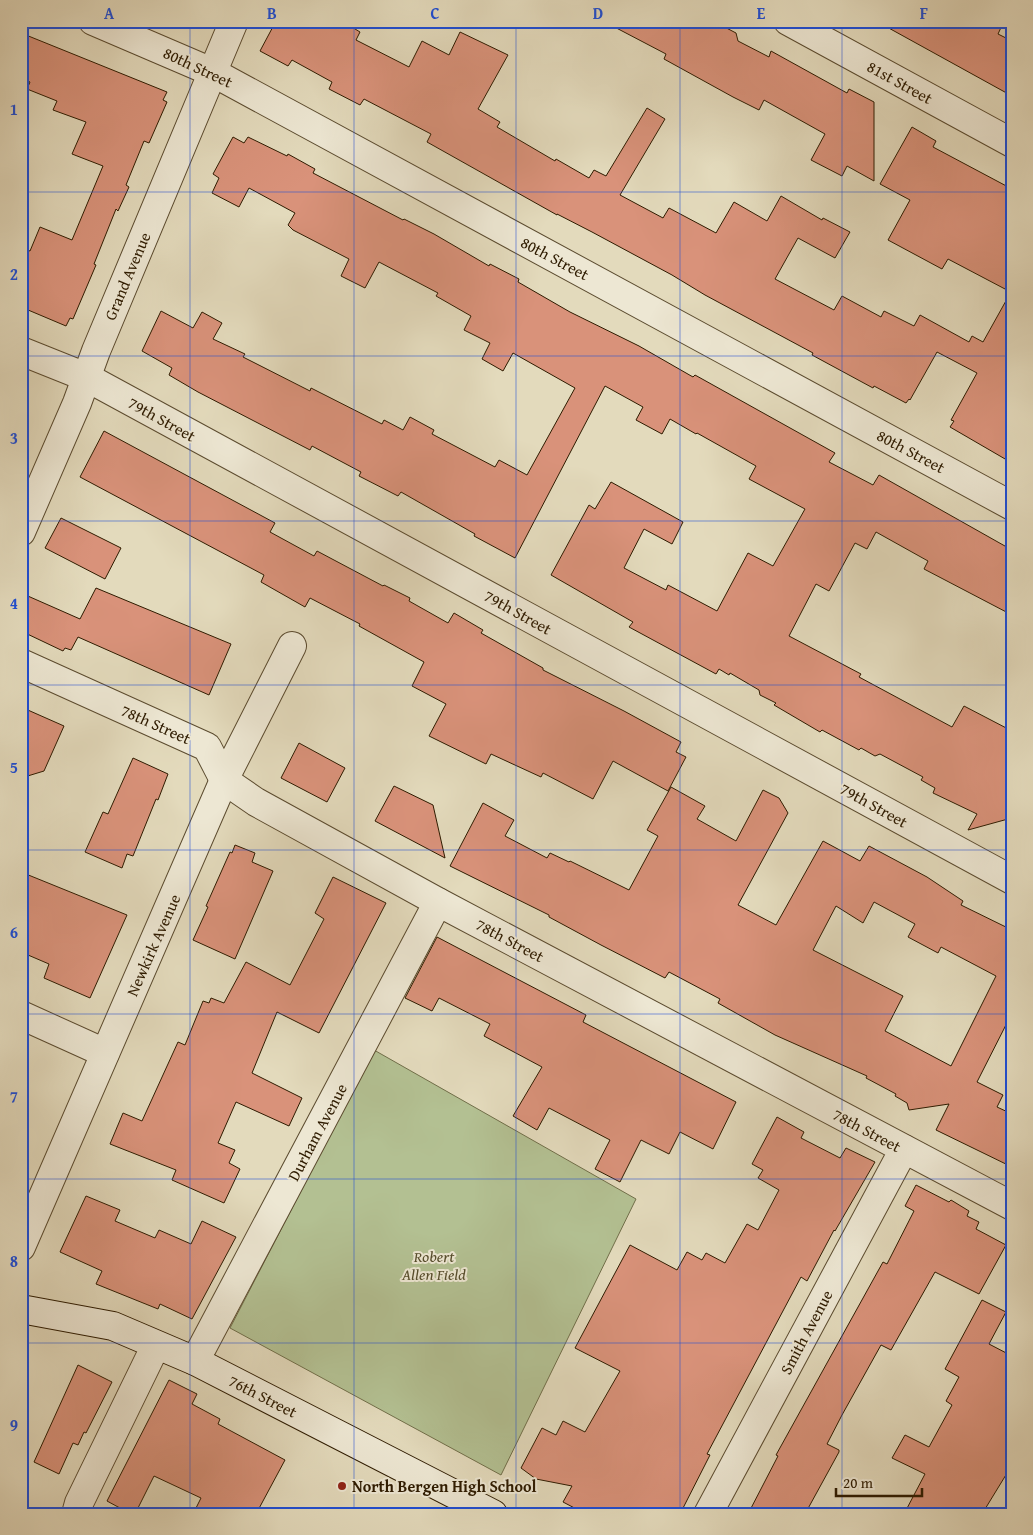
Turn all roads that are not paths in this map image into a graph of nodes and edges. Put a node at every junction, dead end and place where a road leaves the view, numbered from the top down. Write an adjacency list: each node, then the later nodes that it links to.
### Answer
1 (93, 21): 4 (street, 80th Street)
2 (234, 21): 4 (street, Grand Avenue)
3 (788, 21): 5 (street, 81st Street)
4 (212, 72): 7 (street, Grand Avenue); 8 (street, 80th Street)
5 (1012, 143)
6 (21, 351): 7 (street, 79th Street)
7 (86, 377): 9 (street, Grand Avenue); 13 (street, 79th Street)
8 (1012, 506)
9 (21, 532)
10 (292, 646): 12 (street, Newkirk Avenue)
11 (21, 663): 12 (street, 78th Street)
12 (224, 780): 14 (street, 78th Street); 16 (street, Newkirk Avenue)
13 (1012, 880)
14 (438, 902): 17 (street, 78th Street); 22 (street, Durham Avenue)
15 (21, 1015): 16 (street)
16 (106, 1053): 19 (street, Newkirk Avenue)
17 (904, 1149): 18 (street, 78th Street); 25 (street, Smith Avenue)
18 (1012, 1206)
19 (21, 1247)
20 (21, 1309): 21 (street, 76th Street)
21 (156, 1345): 22 (street, 76th Street); 23 (street)
22 (195, 1362): 24 (street, 76th Street)
23 (76, 1514)
24 (493, 1514)
25 (708, 1514)

